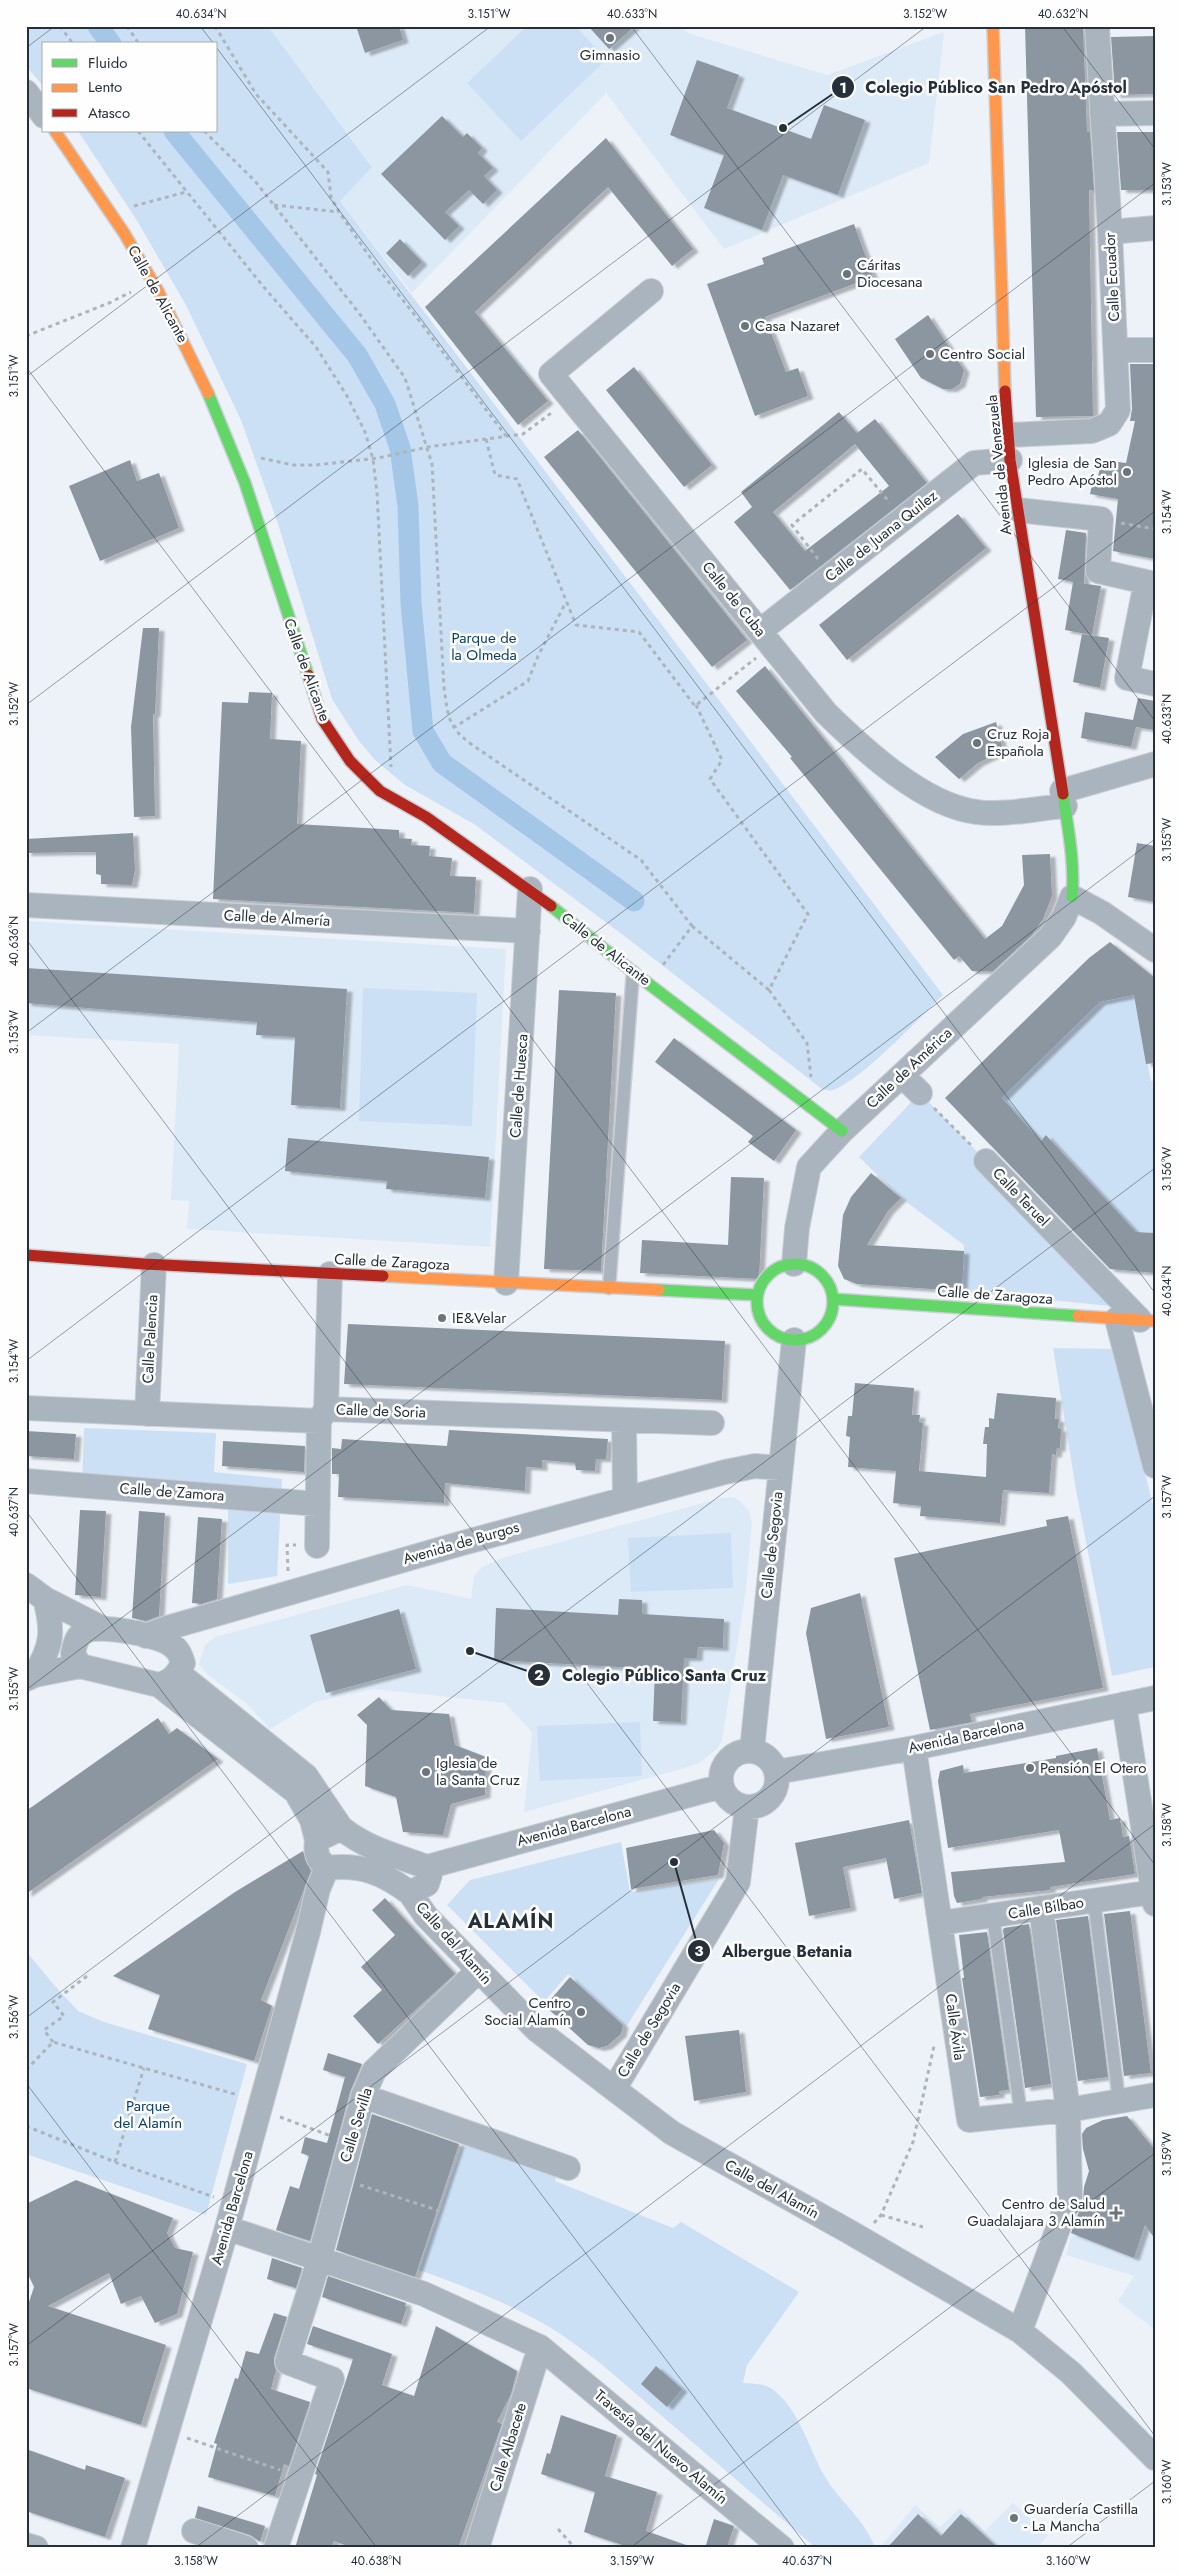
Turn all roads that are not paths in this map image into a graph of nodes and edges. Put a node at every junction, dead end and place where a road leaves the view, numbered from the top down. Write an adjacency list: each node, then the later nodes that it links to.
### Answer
1 (993, 26): 13 (street, Avenida de Venezuela)
2 (1097, 26): 6 (street, Calle Ecuador)
3 (26, 92): 4 (street)
4 (42, 113)
5 (1155, 113): 6 (street)
6 (1102, 114): 9 (street, Calle Ecuador)
7 (56, 132): 21 (street, Calle de Alicante)
8 (1155, 228): 9 (street)
9 (1110, 232): 11 (street, Calle Ecuador)
10 (651, 291): 17 (street, Calle de Cuba)
11 (1116, 350): 12 (street); 13 (street, Calle Ecuador)
12 (1155, 350)
13 (1009, 435): 14 (street, Avenida de Venezuela)
14 (1010, 460): 15 (street, Avenida de Venezuela); 17 (street, Calle de Juana Quilez)
15 (1016, 510): 16 (street); 20 (street, Avenida de Venezuela)
16 (1150, 583): 18 (street)
17 (766, 638): 20 (street, Calle de Cuba)
18 (1155, 684)
19 (1155, 764): 20 (street, Calle de Cuba)
20 (1064, 798): 22 (street, Avenida de Venezuela)
21 (530, 889): 24 (street, Calle de Huesca); 26 (street, Calle de Alicante)
22 (1072, 897): 25 (street); 27 (street, Calle de América)
23 (26, 905): 24 (street, Calle de Almería)
24 (528, 931): 35 (street, Calle de Huesca)
25 (1155, 950)
26 (633, 972): 29 (street, Calle de Alicante); 36 (lane)
27 (902, 1075): 28 (street); 29 (street, Calle de América)
28 (920, 1093)
29 (842, 1131): 32 (street, Calle de América)
30 (986, 1161): 39 (street, Calle Teruel)
31 (26, 1255): 33 (street, Calle de Zaragoza)
32 (794, 1264): 37 (street); 38 (street)
33 (154, 1265): 34 (street, Calle de Zaragoza); 42 (street, Calle Palencia)
34 (330, 1274): 35 (street, Calle de Zaragoza); 43 (street)
35 (506, 1283): 36 (street, Calle de Zaragoza)
36 (609, 1288): 37 (street, Calle de Zaragoza)
37 (757, 1295): 40 (street)
38 (833, 1299): 39 (street, Calle de Zaragoza); 40 (street)
39 (1137, 1320): 46 (street)
40 (794, 1340): 47 (street, Calle de Segovia)
41 (26, 1408): 42 (street, Calle de Soria)
42 (147, 1414): 43 (street, Calle de Soria)
43 (323, 1415): 44 (street, Calle de Soria); 50 (street)
44 (624, 1420): 45 (street, Calle de Soria); 49 (street)
45 (712, 1423)
46 (1155, 1466)
47 (780, 1468): 49 (street, Avenida de Burgos); 62 (street, Calle de Segovia)
48 (26, 1481): 50 (street, Calle de Zamora)
49 (625, 1498): 55 (street, Avenida de Burgos)
50 (318, 1504): 51 (street)
51 (317, 1546)
52 (26, 1585): 53 (street)
53 (45, 1599): 54 (street); 57 (street)
54 (102, 1628): 55 (street); 56 (street)
55 (146, 1636): 58 (street)
56 (80, 1666): 57 (street); 58 (street)
57 (31, 1677)
58 (168, 1679): 66 (street); 67 (street)
59 (1155, 1698): 60 (street, Avenida Barcelona)
60 (1124, 1704): 61 (street, Avenida Barcelona); 71 (street)
61 (914, 1748): 63 (street, Avenida Barcelona); 75 (street, Calle Ávila)
62 (752, 1750): 63 (street); 64 (street)
63 (776, 1772): 65 (street)
64 (722, 1786): 65 (street); 68 (street, Avenida Barcelona)
65 (747, 1807): 77 (street, Calle de Segovia)
66 (341, 1828): 67 (street); 68 (street)
67 (317, 1840): 69 (street)
68 (427, 1867): 70 (street)
69 (327, 1868): 70 (street); 84 (street, Avenida Barcelona)
70 (410, 1893): 76 (street, Calle del Alamín)
71 (1154, 1898): 72 (street, Calle Bilbao)
72 (1094, 1900): 73 (street, Calle Bilbao); 80 (lane)
73 (1041, 1908): 74 (street, Calle Bilbao); 81 (street)
74 (993, 1916): 75 (street, Calle Bilbao); 82 (lane)
75 (940, 1923): 82 (street, Calle Ávila)
76 (478, 1971): 77 (street, Calle del Alamín); 79 (street, Calle Sevilla)
77 (614, 2089): 86 (street, Calle del Alamín)
78 (1155, 2095): 80 (street, Calle Ávila)
79 (363, 2096): 83 (street); 85 (street, Calle Sevilla)
80 (1119, 2101): 81 (street, Calle Ávila)
81 (1068, 2110): 82 (street, Calle Ávila); 86 (street)
82 (1021, 2115)
83 (568, 2168)
84 (227, 2228): 85 (street); 92 (street, Avenida Barcelona)
85 (319, 2260): 87 (street); 94 (street, Calle Sevilla)
86 (1020, 2331): 88 (street, Calle del Alamín)
87 (540, 2347): 95 (street, Calle Albacete); 96 (street, Travesía del Nuevo Alamín)
88 (1155, 2458)
89 (194, 2532): 93 (street)
90 (26, 2545): 91 (street)
91 (36, 2548)
92 (133, 2548)
93 (246, 2548)
94 (276, 2548)
95 (477, 2548)
96 (782, 2548)

